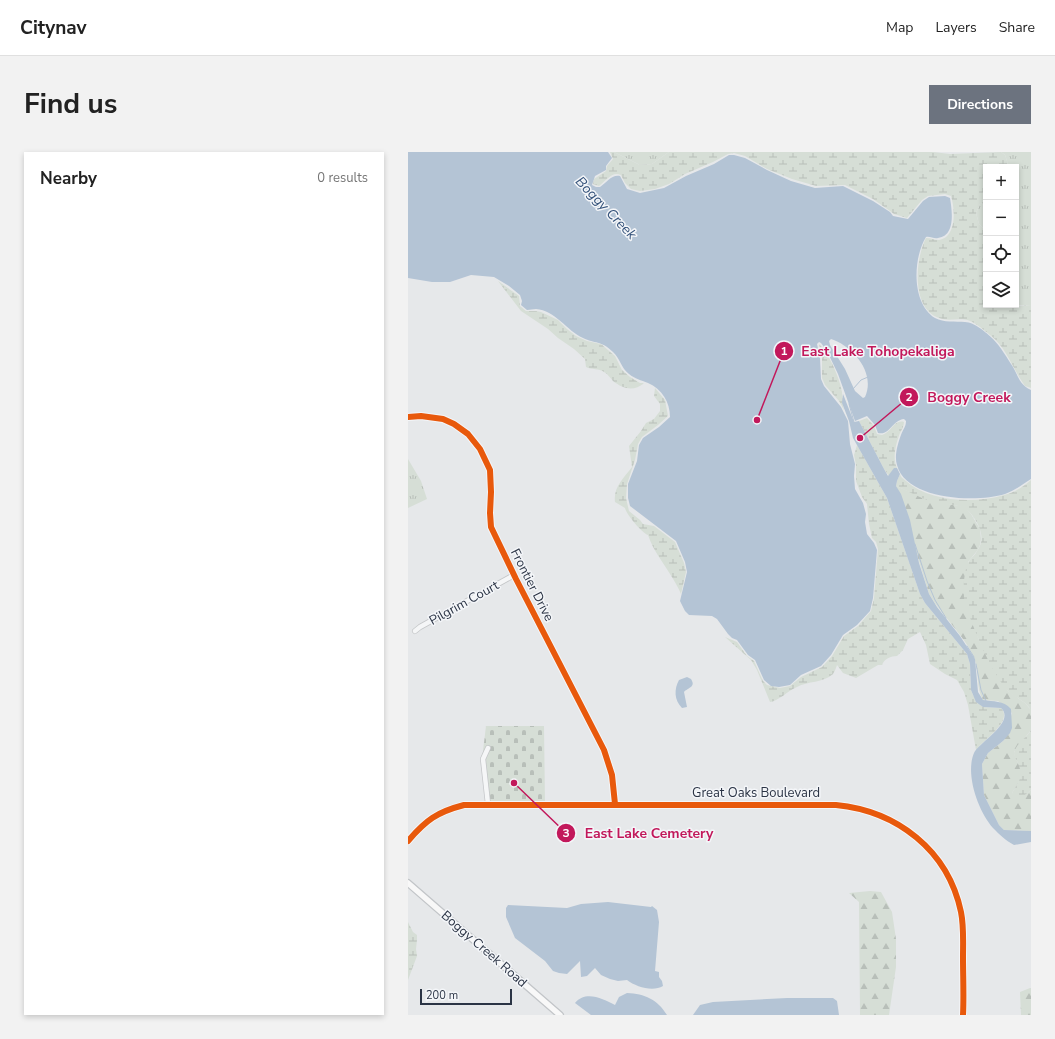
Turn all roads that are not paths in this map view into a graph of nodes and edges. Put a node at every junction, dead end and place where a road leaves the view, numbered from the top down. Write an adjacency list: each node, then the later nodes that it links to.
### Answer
1 (408, 417): 2 (street, Frontier Drive)
2 (514, 575): 3 (street, Pilgrim Court); 6 (street, Frontier Drive)
3 (415, 631)
4 (488, 748): 5 (street)
5 (488, 804): 6 (street, Great Oaks Boulevard); 7 (street, Great Oaks Boulevard)
6 (615, 804): 10 (street, Great Oaks Boulevard)
7 (408, 841)
8 (408, 882): 9 (main road, Boggy Creek Road)
9 (560, 1015)
10 (964, 1015)

